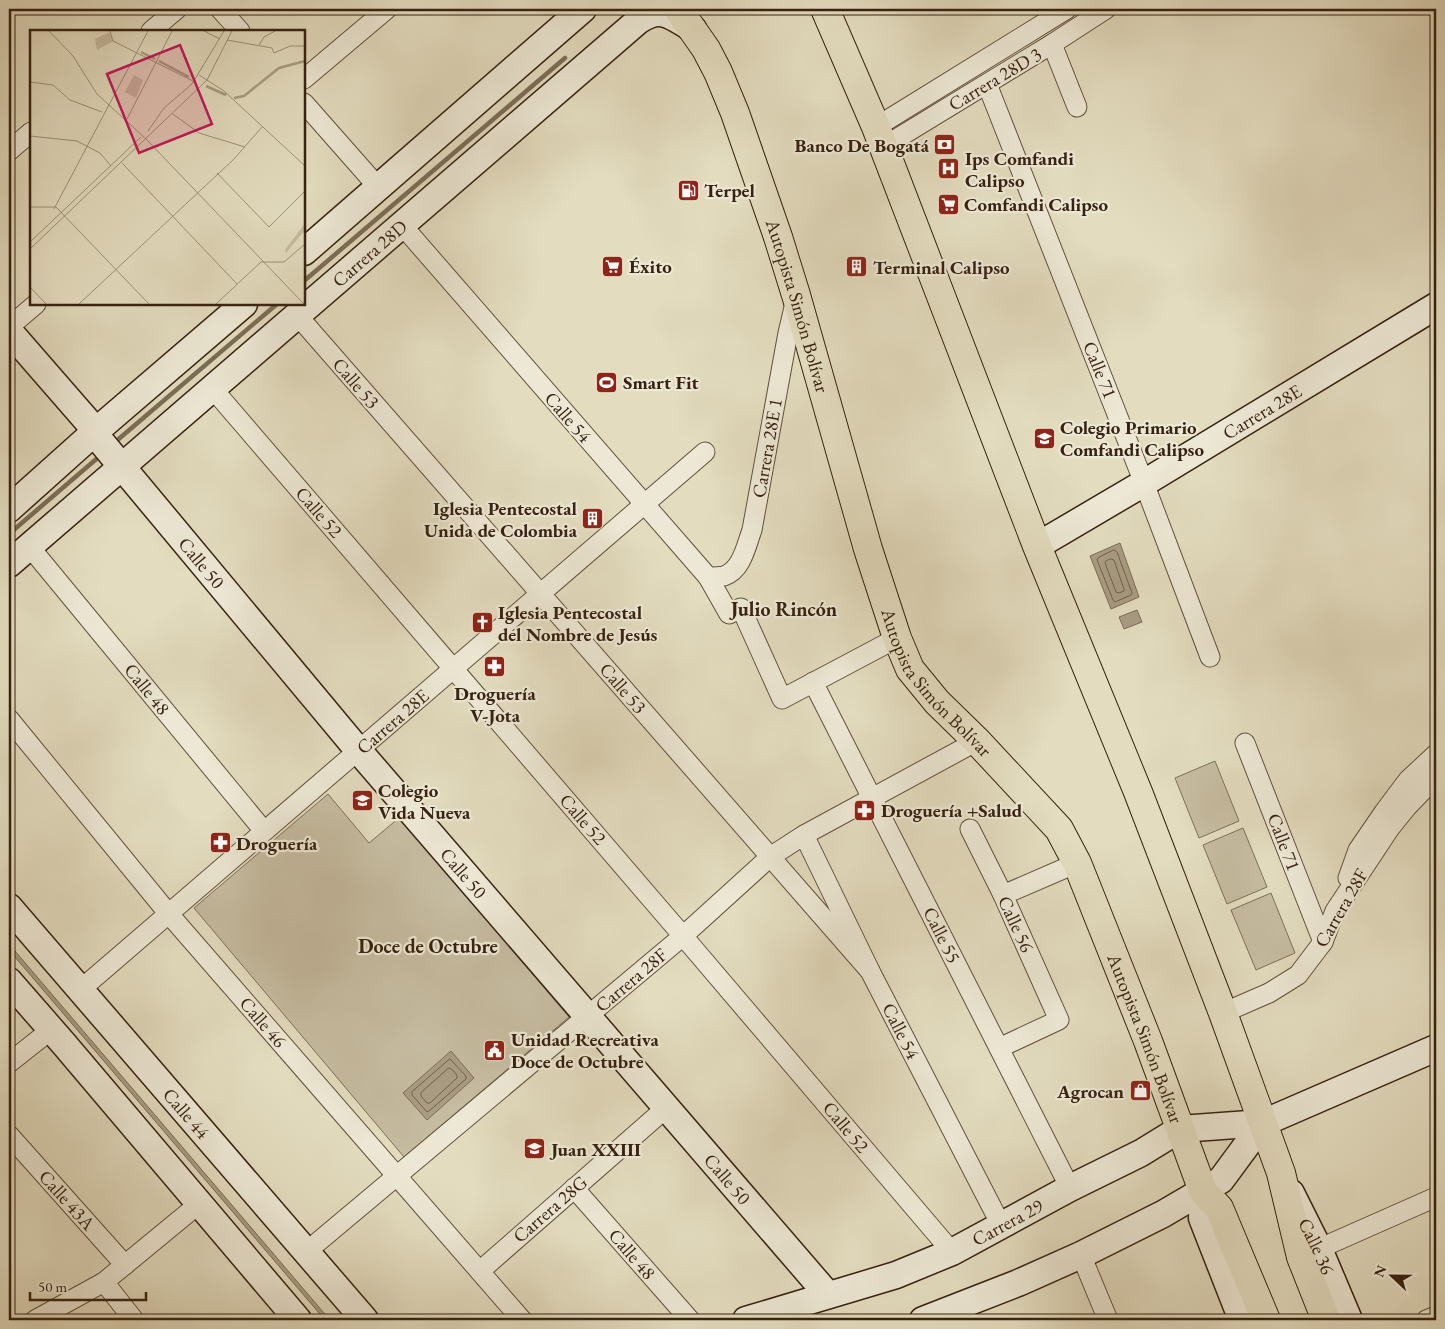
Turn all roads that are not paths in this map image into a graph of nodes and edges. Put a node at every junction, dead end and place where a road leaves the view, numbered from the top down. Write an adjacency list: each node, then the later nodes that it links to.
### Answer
1 (177, 9): 9 (street)
2 (220, 9): 10 (street)
3 (387, 9): 12 (street)
4 (583, 9): 19 (street)
5 (825, 9): 17 (highway)
6 (1067, 9): 17 (street, Carrera 28D 3)
7 (1106, 9): 11 (street, Carrera 28D 3)
8 (685, 19): 20 (street, Carrera 28D); 22 (highway, Autopista Simón Bolívar)
9 (152, 30)
10 (239, 30)
11 (1052, 44): 13 (street, Carrera 28D 3); 15 (street)
12 (305, 78)
13 (987, 84): 17 (street, Carrera 28D 3); 33 (street, Calle 71)
14 (305, 104): 19 (street)
15 (1077, 107)
16 (30, 133): 18 (street)
17 (880, 137): 37 (highway)
18 (9, 151)
19 (378, 187): 21 (street)
20 (401, 224): 26 (street, Carrera 28D); 34 (street, Calle 54)
21 (305, 251)
22 (796, 295): 39 (street, Carrera 28E 1); 41 (highway, Autopista Simón Bolívar)
23 (35, 305): 27 (street)
24 (243, 305): 30 (street)
25 (1436, 306): 33 (street, Carrera 28E)
26 (297, 315): 29 (street, Carrera 28D); 40 (street, Calle 53)
27 (9, 327)
28 (9, 331): 30 (street, Calle 50)
29 (212, 388): 32 (street, Carrera 28D); 43 (street, Calle 52)
30 (97, 435): 32 (street, Calle 50); 35 (street)
31 (705, 452): 34 (street, Carrera 28E)
32 (120, 463): 36 (street, Carrera 28D); 48 (street, Calle 50)
33 (1144, 483): 37 (street, Carrera 28E); 42 (street, Calle 71)
34 (644, 503): 39 (street, Calle 54); 40 (street, Carrera 28E)
35 (9, 509)
36 (29, 546): 38 (street, Carrera 28D); 53 (street, Calle 48)
37 (1037, 546): 66 (highway)
38 (9, 564)
39 (708, 577): 44 (street, Calle 54)
40 (541, 593): 43 (street, Carrera 28E); 55 (street, Calle 53)
41 (897, 638): 44 (street); 46 (highway, Autopista Simón Bolívar)
42 (1210, 656)
43 (453, 668): 48 (street, Carrera 28E); 61 (street, Calle 52)
44 (813, 682): 51 (street, Calle 55)
45 (9, 719): 60 (street, Calle 46)
46 (977, 740): 51 (street, Carrera 28F); 56 (highway, Autopista Simón Bolívar)
47 (1245, 742): 62 (street, Calle 71)
48 (358, 750): 53 (street, Carrera 28E); 67 (street, Calle 50)
49 (1436, 754): 59 (street)
50 (1436, 777): 59 (street, Carrera 28F)
51 (872, 798): 54 (street, Carrera 28F); 69 (street, Calle 55)
52 (970, 829): 57 (street, Calle 56)
53 (264, 831): 60 (street, Carrera 28E)
54 (804, 835): 55 (street, Carrera 28F); 63 (street, Calle 54)
55 (770, 857): 61 (street, Carrera 28F); 63 (street, Calle 53)
56 (1077, 863): 57 (street); 74 (highway, Autopista Simón Bolívar)
57 (1003, 895): 69 (street, Calle 56)
58 (9, 907): 65 (street, Calle 44)
59 (1335, 911): 62 (street, Carrera 28F)
60 (168, 913): 65 (street, Carrera 28E); 76 (street, Calle 46)
61 (683, 936): 67 (street, Carrera 28F); 84 (street, Calle 52)
62 (1323, 942): 66 (street, Carrera 28F)
63 (870, 971): 82 (street, Calle 54)
64 (9, 981): 68 (street)
65 (80, 990): 83 (street, Calle 44)
66 (1224, 1013): 73 (highway)
67 (588, 1016): 72 (street, Calle 50); 76 (street, Carrera 28F)
68 (52, 1029): 71 (street); 81 (street)
69 (999, 1048): 78 (street, Calle 55)
70 (1436, 1048): 73 (street, Carrera 29)
71 (9, 1063)
72 (666, 1108): 77 (street, Carrera 28G); 90 (street, Calle 50)
73 (1263, 1123): 74 (street, Carrera 29); 79 (street); 85 (highway)
74 (1180, 1129): 78 (street, Carrera 29); 79 (highway, Autopista Simón Bolívar)
75 (9, 1135): 87 (street, Calle 43A)
76 (397, 1176): 83 (street, Carrera 28F); 88 (street, Calle 46)
77 (574, 1188): 88 (street, Carrera 28G); 97 (street, Calle 48)
78 (1070, 1188): 82 (street, Carrera 29)
79 (1203, 1190): 86 (street); 101 (street); 102 (highway, Autopista Simón Bolívar)
80 (1436, 1197): 85 (street)
81 (200, 1204): 87 (street); 94 (street)
82 (1001, 1225): 84 (street, Carrera 29)
83 (306, 1252): 95 (street, Calle 44)
84 (952, 1252): 90 (street, Carrera 29)
85 (1310, 1253): 103 (highway); 104 (street, Calle 36)
86 (1081, 1255): 99 (street); 100 (street)
87 (125, 1265): 89 (street)
88 (480, 1271): 96 (street, Calle 46)
89 (104, 1282): 92 (street); 93 (street)
90 (828, 1295): 98 (street, Carrera 29)
91 (1436, 1316): 105 (street)
92 (36, 1320)
93 (134, 1320)
94 (298, 1320)
95 (365, 1320)
96 (522, 1320)
97 (690, 1320)
98 (746, 1320)
99 (925, 1320)
100 (1108, 1320)
101 (1242, 1320)
102 (1266, 1320)
103 (1326, 1320)
104 (1349, 1320)
105 (1426, 1320)

